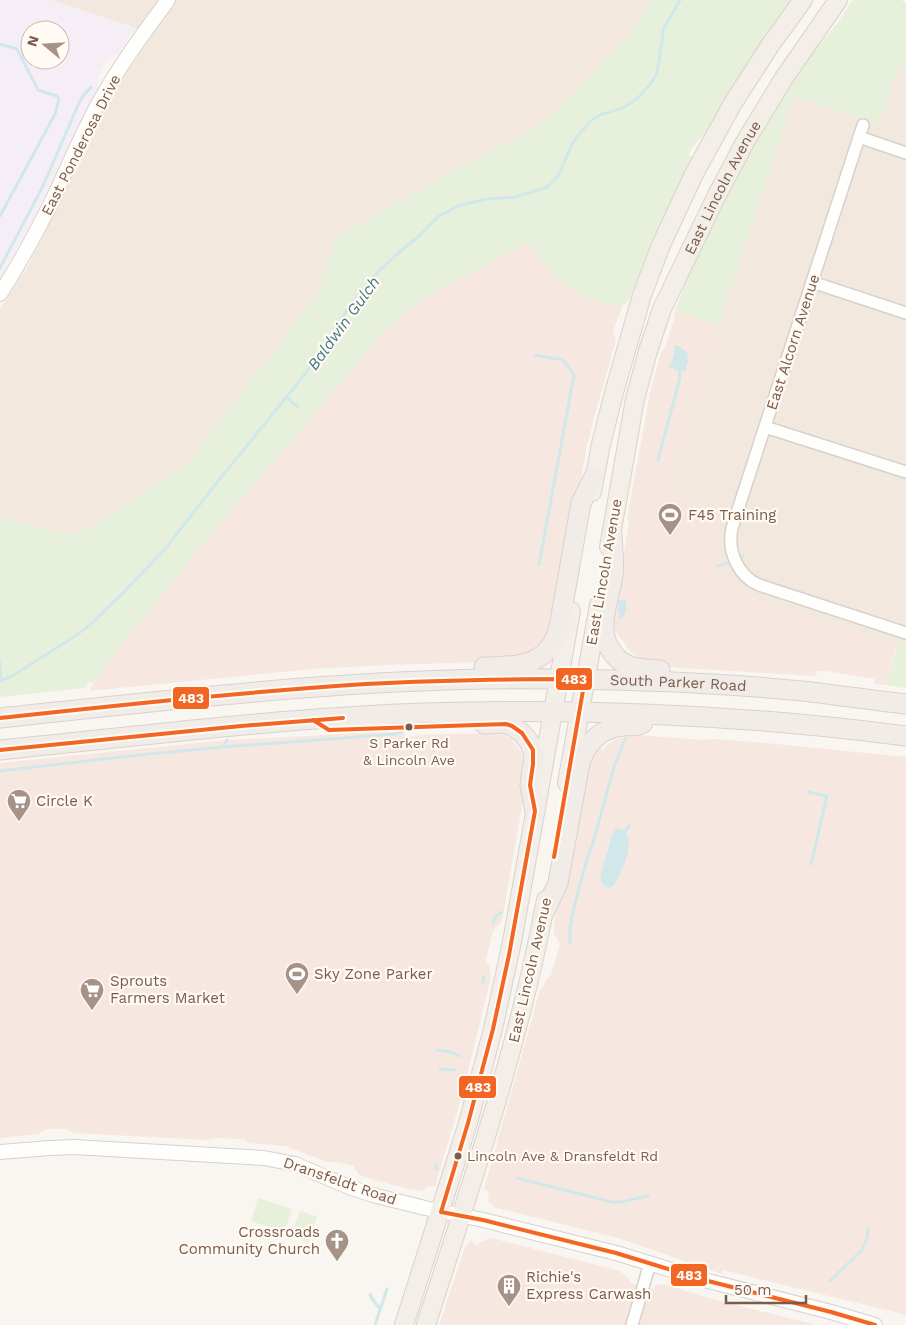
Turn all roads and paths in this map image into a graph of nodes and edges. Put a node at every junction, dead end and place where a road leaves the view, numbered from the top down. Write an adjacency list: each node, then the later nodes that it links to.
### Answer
1 (168, 0): 8 (street, East Ponderosa Drive)
2 (803, 0): 12 (main road, East Lincoln Avenue)
3 (838, 0): 13 (main road, East Lincoln Avenue)
4 (863, 125): 5 (street, East Alcorn Avenue)
5 (859, 137): 6 (street); 7 (street, East Alcorn Avenue)
6 (906, 153)
7 (812, 282): 9 (street); 10 (street, East Alcorn Avenue)
8 (0, 294)
9 (906, 313)
10 (765, 427): 11 (street); 14 (street, East Alcorn Avenue)
11 (906, 472)
12 (594, 476): 15 (main road, East Lincoln Avenue); 17 (highway)
13 (612, 532): 16 (main road, East Lincoln Avenue); 18 (highway)
14 (906, 633)
15 (558, 678): 16 (highway, South Parker Road); 17 (highway, South Parker Road); 20 (main road, East Lincoln Avenue)
16 (585, 679): 18 (highway, South Parker Road); 21 (main road, East Lincoln Avenue)
17 (442, 680): 23 (highway, South Parker Road)
18 (803, 691): 19 (highway, South Parker Road)
19 (906, 704)
20 (552, 711): 21 (highway, South Parker Road); 24 (highway, South Parker Road); 27 (main road, East Lincoln Avenue)
21 (580, 712): 22 (highway, South Parker Road); 28 (main road, East Lincoln Avenue)
22 (657, 714): 25 (highway, South Parker Road); 28 (highway)
23 (0, 718)
24 (313, 720): 26 (highway, South Parker Road); 27 (highway)
25 (906, 736)
26 (0, 750)
27 (535, 812): 30 (main road, East Lincoln Avenue)
28 (543, 915): 31 (main road, East Lincoln Avenue)
29 (0, 1152): 30 (street, Dransfeldt Road)
30 (441, 1212): 31 (street, Dransfeldt Road); 33 (main road, East Lincoln Avenue)
31 (462, 1215): 32 (street, Dransfeldt Road); 34 (main road, East Lincoln Avenue)
32 (650, 1263): 35 (street); 36 (street, Dransfeldt Road)
33 (404, 1325)
34 (426, 1325)
35 (632, 1325)
36 (875, 1325)

